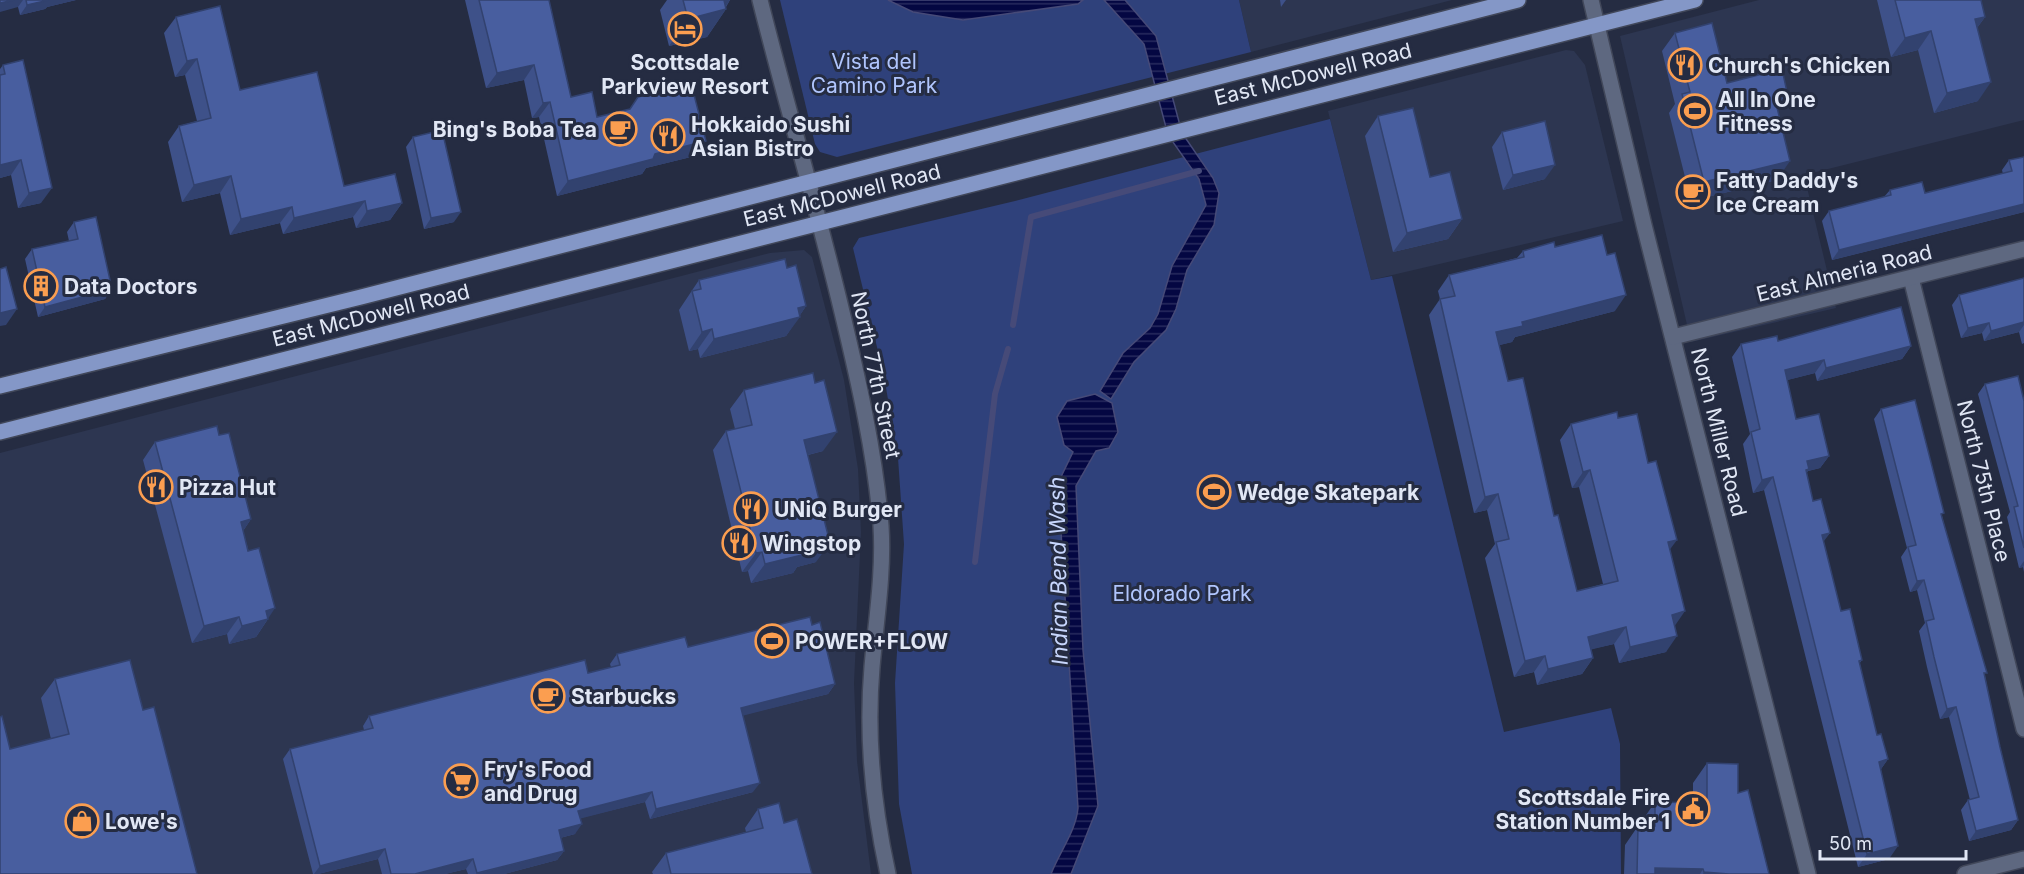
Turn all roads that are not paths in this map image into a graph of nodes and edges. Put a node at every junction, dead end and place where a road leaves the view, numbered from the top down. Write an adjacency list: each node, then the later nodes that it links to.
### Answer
1 (760, 0): 6 (street, North 77th Street)
2 (1518, 0): 6 (main road, East McDowell Road)
3 (1591, 0): 5 (street, North Miller Road)
4 (1695, 0): 5 (main road, East McDowell Road)
5 (1597, 25): 7 (main road, East McDowell Road); 10 (street, North Miller Road)
6 (809, 182): 7 (street, North 77th Street); 11 (main road, East McDowell Road)
7 (820, 222): 12 (main road, East McDowell Road); 15 (street, North 77th Street)
8 (2024, 249): 9 (street, East Almeria Road)
9 (1911, 278): 10 (street, East Almeria Road); 13 (street, North 75th Place)
10 (1673, 337): 16 (street, North Miller Road)
11 (0, 386)
12 (0, 432)
13 (2024, 729)
14 (2024, 859): 17 (street)
15 (888, 874)
16 (1808, 874)
17 (1965, 874)

